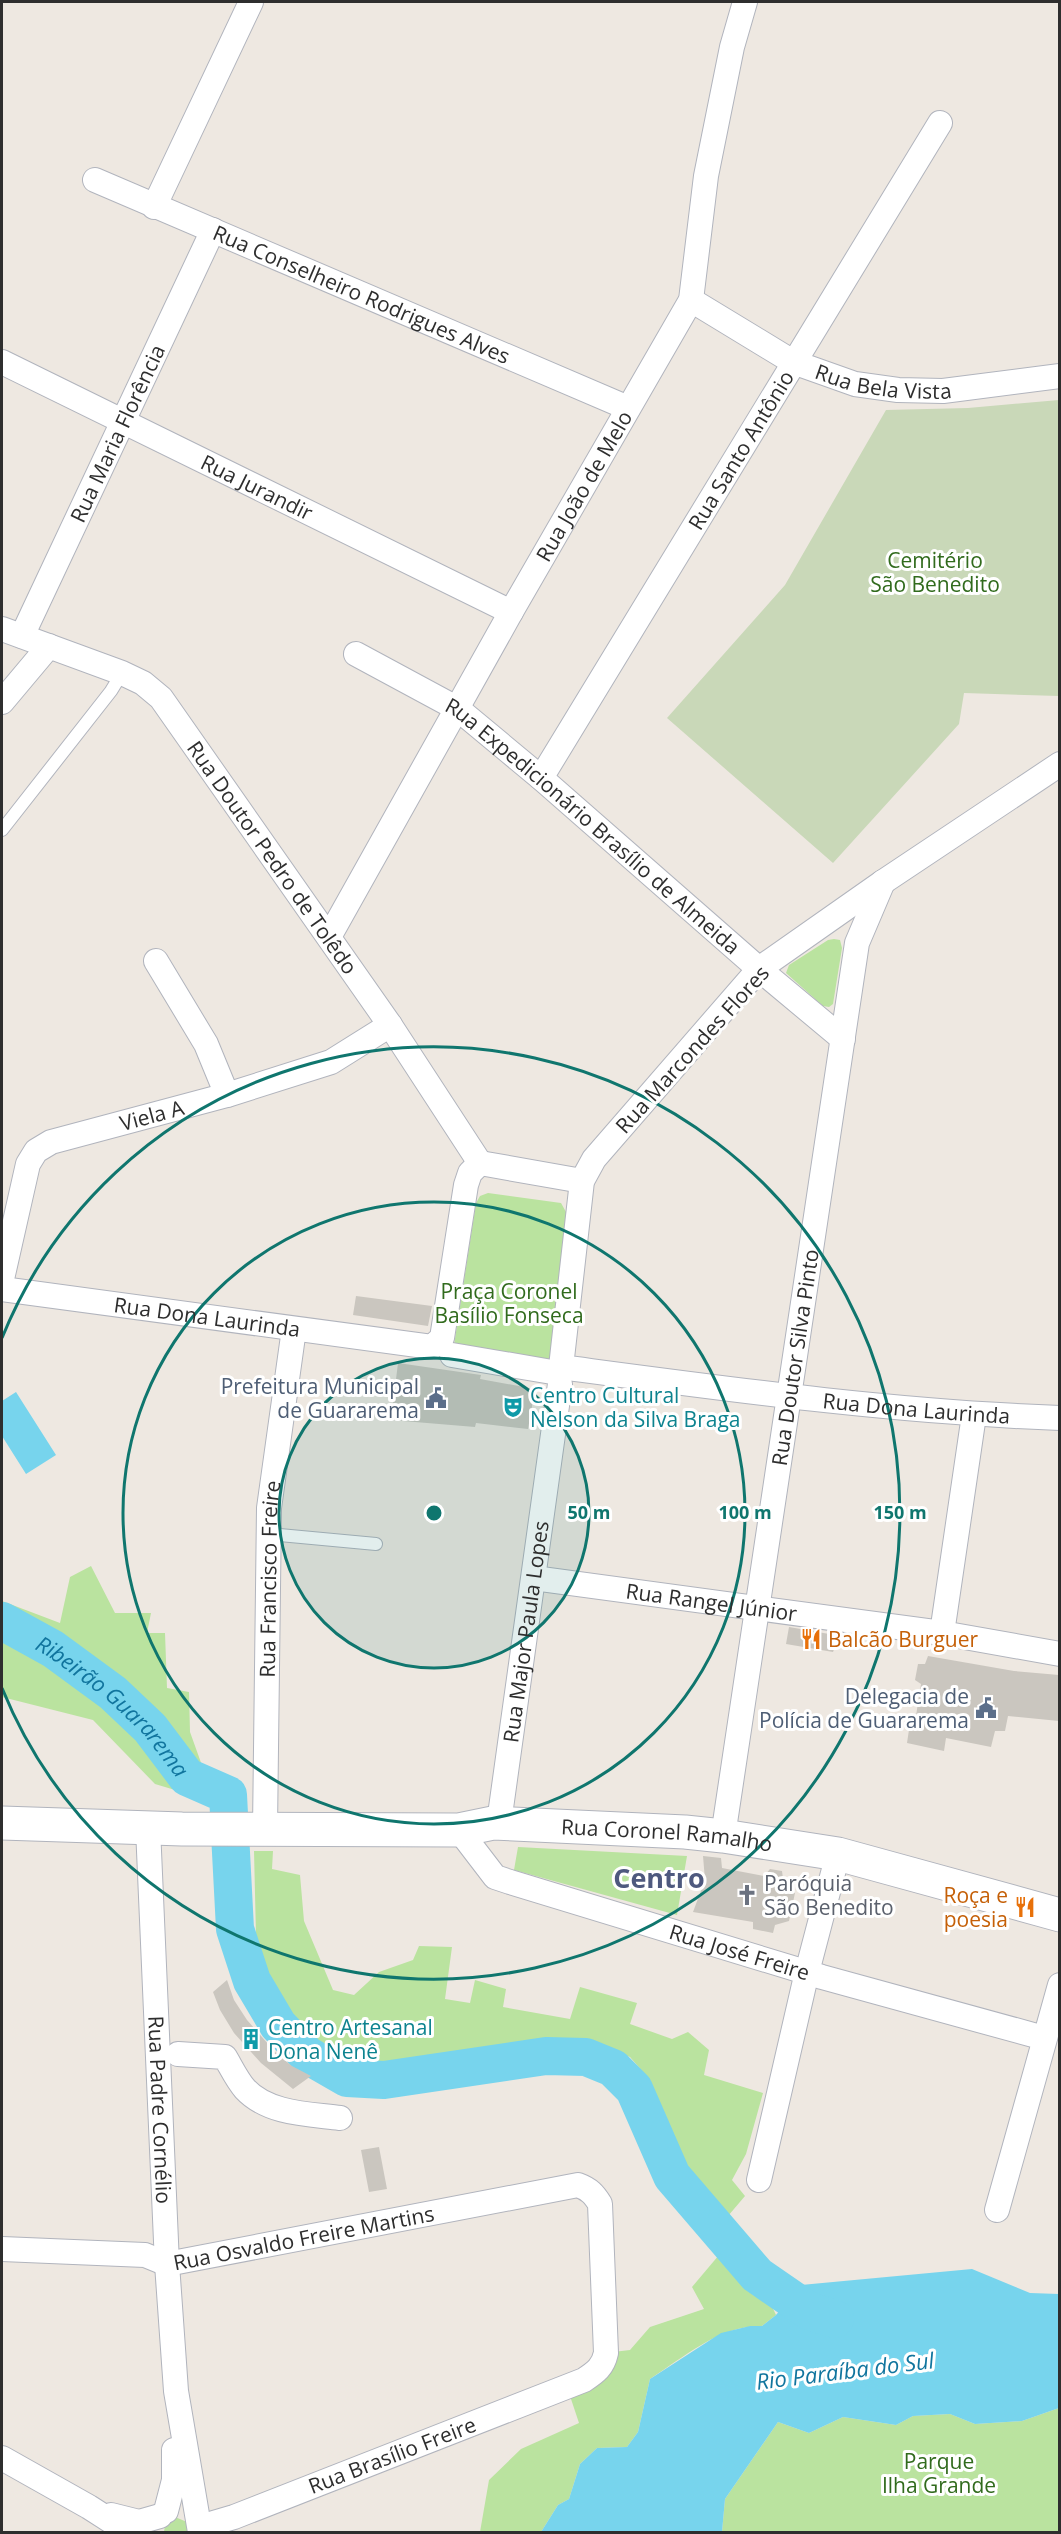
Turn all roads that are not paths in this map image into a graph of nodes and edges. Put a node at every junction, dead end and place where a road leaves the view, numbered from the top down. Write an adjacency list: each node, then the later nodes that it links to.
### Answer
1 (250, 2): 5 (street)
2 (745, 2): 7 (street, Rua João de Melo)
3 (940, 123): 9 (street, Rua Santo Antônio)
4 (94, 180): 5 (street, Rua Conselheiro Rodrigues Alves)
5 (154, 207): 6 (street, Rua Conselheiro Rodrigues Alves)
6 (213, 230): 11 (street, Rua Conselheiro Rodrigues Alves); 12 (street, Rua Maria Florência)
7 (691, 300): 9 (street, Rua Bela Vista); 11 (street, Rua João de Melo)
8 (2, 362): 12 (street, Rua Jurandir)
9 (793, 363): 10 (street, Rua Bela Vista); 21 (street, Rua Santo Antônio)
10 (1059, 376)
11 (628, 408): 13 (street, Rua João de Melo)
12 (123, 422): 13 (street, Rua Jurandir); 14 (street, Rua Maria Florência)
13 (511, 612): 19 (street, Rua João de Melo)
14 (12, 632): 15 (street, Rua Doutor Pedro de Tolêdo)
15 (49, 646): 17 (street, Rua Doutor Pedro de Tolêdo); 18 (street)
16 (356, 654): 19 (street, Rua Expedicionário Brasílio de Almeida)
17 (122, 673): 22 (lane); 25 (street, Rua Doutor Pedro de Tolêdo)
18 (2, 702)
19 (458, 709): 21 (street, Rua Expedicionário Brasílio de Almeida); 25 (street, Rua João de Melo)
20 (1059, 764): 23 (street, Rua Marcondes Flores)
21 (541, 778): 28 (street, Rua Expedicionário Brasílio de Almeida)
22 (2, 830)
23 (883, 882): 24 (street, Rua Marcondes Flores); 26 (street, Rua Doutor Silva Pinto)
24 (828, 921): 26 (street); 28 (street, Rua Marcondes Flores)
25 (329, 937): 29 (street, Rua Doutor Pedro de Tolêdo)
26 (857, 943): 30 (street, Rua Doutor Silva Pinto)
27 (156, 961): 31 (street)
28 (759, 969): 30 (street, Rua Expedicionário Brasílio de Almeida); 33 (street, Rua Marcondes Flores)
29 (390, 1025): 31 (street, Viela A); 32 (street, Rua Doutor Pedro de Tolêdo)
30 (843, 1039): 39 (street, Rua Doutor Silva Pinto)
31 (227, 1095): 34 (street, Viela A)
32 (480, 1163): 33 (street); 36 (street, Rua Dona Laurinda)
33 (582, 1181): 38 (street, Rua Marcondes Flores)
34 (2, 1280)
35 (2, 1289): 36 (street, Rua Dona Laurinda)
36 (294, 1329): 42 (street, Rua Francisco Freire)
37 (452, 1355): 38 (street, Rua Dona Laurinda)
38 (558, 1374): 39 (street, Rua Dona Laurinda); 48 (street, Rua Major Paula Lopes)
39 (787, 1397): 40 (street, Rua Dona Laurinda); 45 (street, Rua Doutor Silva Pinto)
40 (974, 1415): 41 (street, Rua Dona Laurinda); 46 (street)
41 (1059, 1418)
42 (269, 1534): 43 (lane); 51 (street, Rua Francisco Freire)
43 (376, 1544)
44 (541, 1579): 45 (street, Rua Rangel Júnior)
45 (756, 1609): 46 (street, Rua Rangel Júnior); 53 (street, Rua Doutor Silva Pinto)
46 (942, 1633): 47 (street, Rua Rangel Júnior)
47 (1059, 1654)
48 (501, 1808)
49 (2, 1823): 50 (main road, Rua Coronel Ramalho)
50 (148, 1828): 51 (main road, Rua Coronel Ramalho); 64 (street, Rua Padre Cornélio)
51 (257, 1829): 52 (main road, Rua Coronel Ramalho)
52 (459, 1830): 53 (main road, Rua Coronel Ramalho); 56 (street, Rua José Freire)
53 (723, 1836): 54 (main road, Rua Coronel Ramalho)
54 (838, 1854): 55 (main road, Rua Coronel Ramalho); 56 (street)
55 (1059, 1915)
56 (807, 1972): 58 (street, Rua José Freire); 61 (street)
57 (1059, 1984): 58 (street)
58 (1044, 2038): 62 (street)
59 (178, 2054): 60 (street)
60 (340, 2118)
61 (759, 2180)
62 (997, 2210)
63 (2, 2249): 64 (street, Rua Osvaldo Freire Martins)
64 (167, 2264): 65 (street, Rua Osvaldo Freire Martins); 66 (street, Rua Padre Cornélio)
65 (584, 2380): 70 (street, Rua Brasílio Freire)
66 (176, 2391): 69 (street, Rua Padre Cornélio); 70 (street, Rua Padre Cornélio)
67 (2, 2458): 68 (street)
68 (89, 2507): 69 (street); 71 (street)
69 (160, 2520): 70 (street)
70 (198, 2525)
71 (128, 2532)

